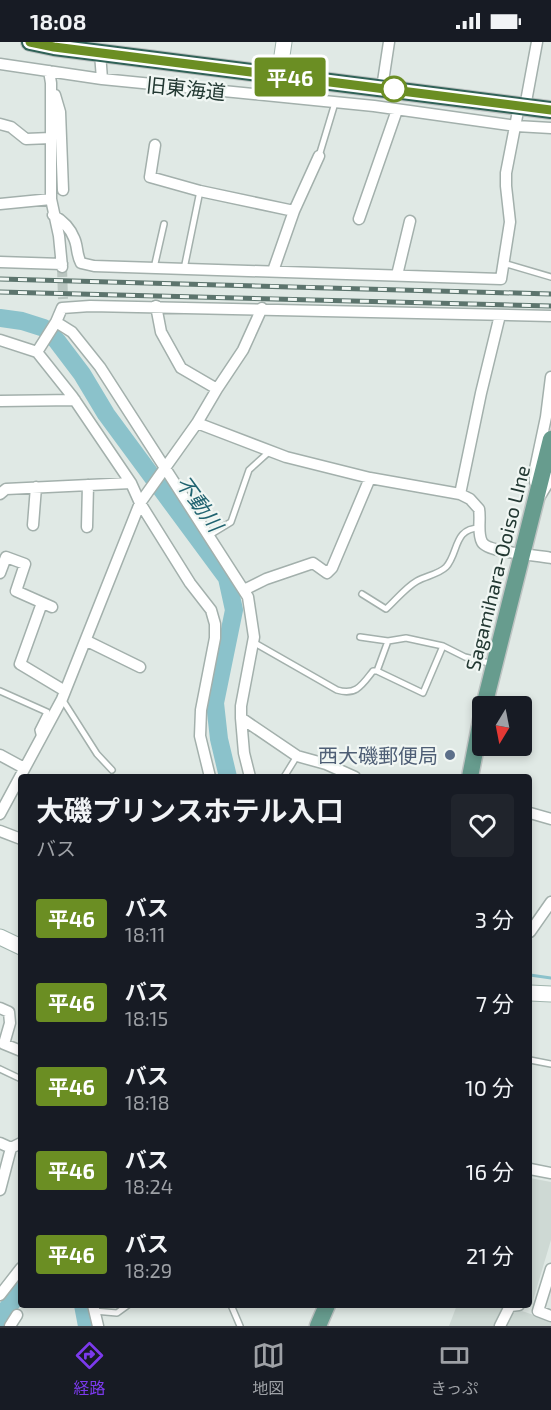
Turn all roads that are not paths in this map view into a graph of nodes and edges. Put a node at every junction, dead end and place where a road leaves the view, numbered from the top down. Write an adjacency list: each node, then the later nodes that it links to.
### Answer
1 (30, 42): 5 (highway)
2 (284, 42): 8 (street)
3 (389, 42): 11 (street)
4 (537, 42): 14 (street)
5 (102, 47): 8 (highway); 9 (street)
6 (0, 64): 7 (street, 旧東海道)
7 (49, 71): 9 (street, 旧東海道); 10 (street)
8 (279, 76): 11 (highway)
9 (102, 79): 12 (street, 旧東海道)
10 (51, 83): 20 (street); 23 (street)
11 (379, 87): 13 (street); 14 (highway)
12 (335, 104): 13 (street, 旧東海道); 22 (lane)
13 (374, 106): 15 (street, 旧東海道)
14 (522, 106): 16 (highway); 18 (street)
15 (397, 110): 18 (street, 旧東海道); 29 (street)
16 (551, 110)
17 (0, 124): 20 (street)
18 (516, 126): 19 (street, 旧東海道); 33 (street)
19 (551, 128)
20 (51, 138): 25 (street)
21 (155, 145): 24 (street)
22 (319, 156): 27 (street)
23 (63, 190)
24 (200, 191): 27 (street); 35 (lane)
25 (51, 198): 26 (street); 28 (street)
26 (0, 204)
27 (294, 211): 36 (street)
28 (53, 215): 32 (street); 34 (street)
29 (359, 219)
30 (410, 221): 37 (street)
31 (164, 224): 34 (lane)
32 (0, 262)
33 (503, 263): 37 (street); 38 (lane)
34 (154, 268): 35 (street)
35 (184, 268): 36 (street)
36 (273, 271): 37 (street)
37 (397, 275)
38 (551, 277)
39 (156, 306): 40 (street); 43 (street); 47 (street)
40 (262, 308): 41 (street); 47 (street)
41 (500, 315): 42 (street); 60 (street)
42 (551, 316)
43 (56, 322): 45 (street); 53 (street)
44 (0, 340): 45 (street)
45 (37, 352): 48 (street)
46 (551, 377): 62 (street)
47 (217, 388): 50 (street)
48 (75, 400): 49 (street); 56 (street)
49 (0, 401)
50 (197, 423): 52 (street); 53 (street)
51 (551, 439): 62 (main road, Sagamihara-Ooiso LIne)
52 (270, 451): 54 (street); 66 (lane)
53 (163, 468): 61 (street); 66 (street)
54 (370, 478): 60 (street); 70 (street)
55 (551, 478): 62 (street)
56 (131, 483): 57 (street); 61 (street)
57 (88, 485): 58 (street); 64 (street)
58 (36, 487): 59 (street); 63 (street)
59 (0, 494)
60 (460, 494): 65 (street)
61 (140, 503): 73 (street); 91 (street)
62 (535, 504): 67 (main road, Sagamihara-Ooiso LIne)
63 (33, 525)
64 (87, 527)
65 (480, 528): 67 (street); 71 (lane)
66 (208, 536): 70 (street)
67 (523, 554): 68 (street); 77 (main road, Sagamihara-Ooiso LIne)
68 (551, 558)
69 (0, 573): 81 (street)
70 (244, 590): 75 (street)
71 (362, 594)
72 (360, 637): 74 (lane)
73 (87, 641): 78 (street); 81 (street)
74 (388, 641): 76 (lane); 79 (lane)
75 (253, 642): 79 (lane); 83 (street)
76 (443, 646): 77 (lane); 79 (lane)
77 (495, 664): 82 (main road, Sagamihara-Ooiso LIne)
78 (140, 667)
79 (377, 671)
80 (0, 691): 84 (lane)
81 (64, 695): 84 (street); 89 (lane)
82 (487, 696)
83 (241, 718): 86 (street); 92 (street)
84 (40, 738): 88 (street)
85 (0, 755): 88 (street)
86 (297, 756): 93 (lane); 94 (street)
87 (474, 756): 95 (main road, Sagamihara-Ooiso LIne)
88 (24, 768): 90 (street)
89 (112, 770)
90 (21, 774)
91 (209, 774)
92 (249, 774)
93 (286, 774)
94 (348, 774)
95 (471, 774)
96 (18, 780): 97 (street)
97 (0, 814)
98 (532, 814): 99 (street)
99 (551, 819)
100 (0, 831): 101 (street)
101 (18, 837)
102 (551, 902): 103 (street)
103 (532, 929)
104 (0, 937): 105 (street)
105 (18, 946)
106 (532, 993): 107 (street)
107 (551, 994)
108 (0, 1008): 109 (street)
109 (18, 1050)
110 (532, 1060): 111 (lane)
111 (551, 1064)
112 (0, 1069): 113 (lane)
113 (18, 1078)
114 (0, 1143): 115 (street)
115 (16, 1145): 118 (street)
116 (532, 1169): 117 (street)
117 (551, 1173)
118 (0, 1190)
119 (551, 1269): 128 (street)
120 (18, 1272): 121 (street)
121 (0, 1295)
122 (94, 1308): 123 (lane); 132 (street)
123 (124, 1308)
124 (232, 1308): 133 (lane)
125 (326, 1308): 134 (main road)
126 (509, 1308): 135 (street)
127 (529, 1308): 128 (street)
128 (538, 1311): 130 (street)
129 (17, 1315): 131 (street)
130 (551, 1316)
131 (10, 1326)
132 (98, 1326)
133 (240, 1326)
134 (318, 1326)
135 (500, 1326)

